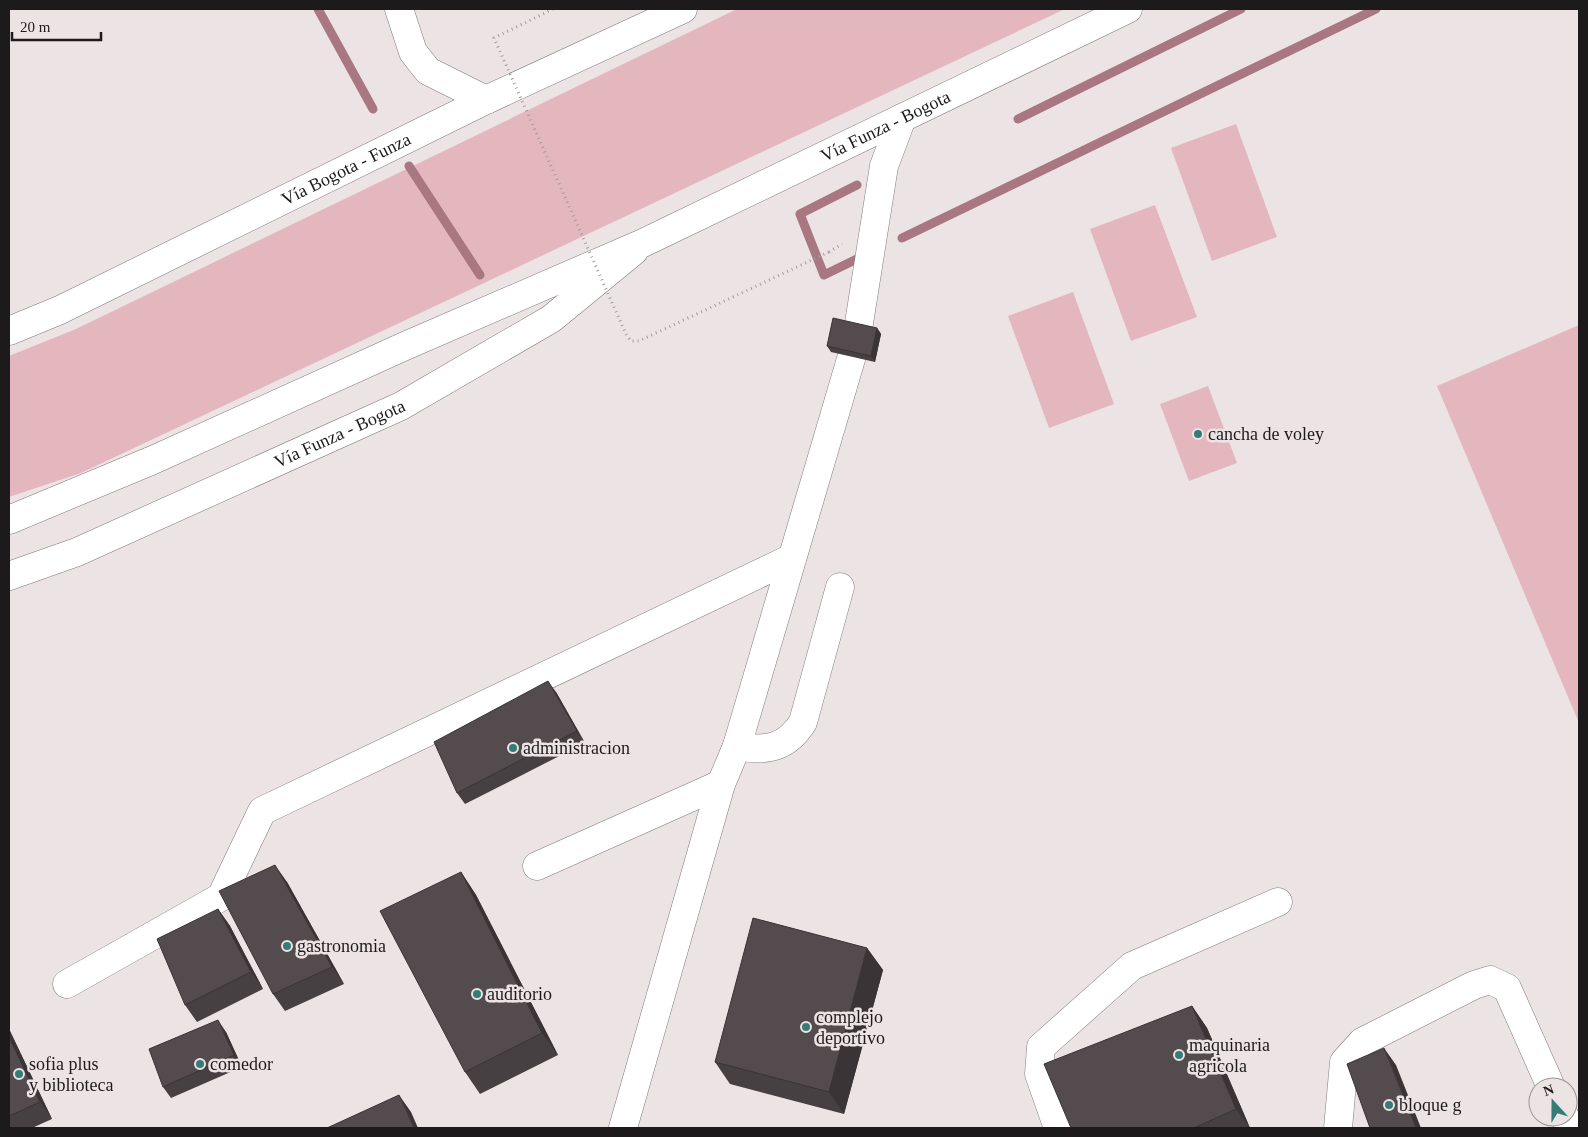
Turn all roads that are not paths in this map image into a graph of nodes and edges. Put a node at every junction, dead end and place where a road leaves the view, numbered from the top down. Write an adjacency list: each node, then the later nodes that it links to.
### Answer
1 (399, 9): 4 (main road)
2 (683, 9): 4 (main road, Vía Bogota - Funza)
3 (1128, 9): 5 (main road, Vía Funza - Bogota)
4 (486, 100): 7 (main road, Vía Bogota - Funza)
5 (902, 118): 6 (main road, Vía Funza - Bogota); 9 (main road)
6 (643, 243): 8 (main road, Vía Funza - Bogota); 10 (main road, Vía Funza - Bogota)
7 (9, 330)
8 (9, 520)
9 (792, 558): 12 (main road); 16 (main road)
10 (9, 576)
11 (840, 587): 12 (main road)
12 (737, 746): 13 (main road)
13 (721, 784): 14 (main road); 18 (main road)
14 (537, 866)
15 (1278, 902): 19 (main road)
16 (68, 984)
17 (1547, 1077): 20 (main road)
18 (623, 1128)
19 (1058, 1128)
20 (1338, 1128)

